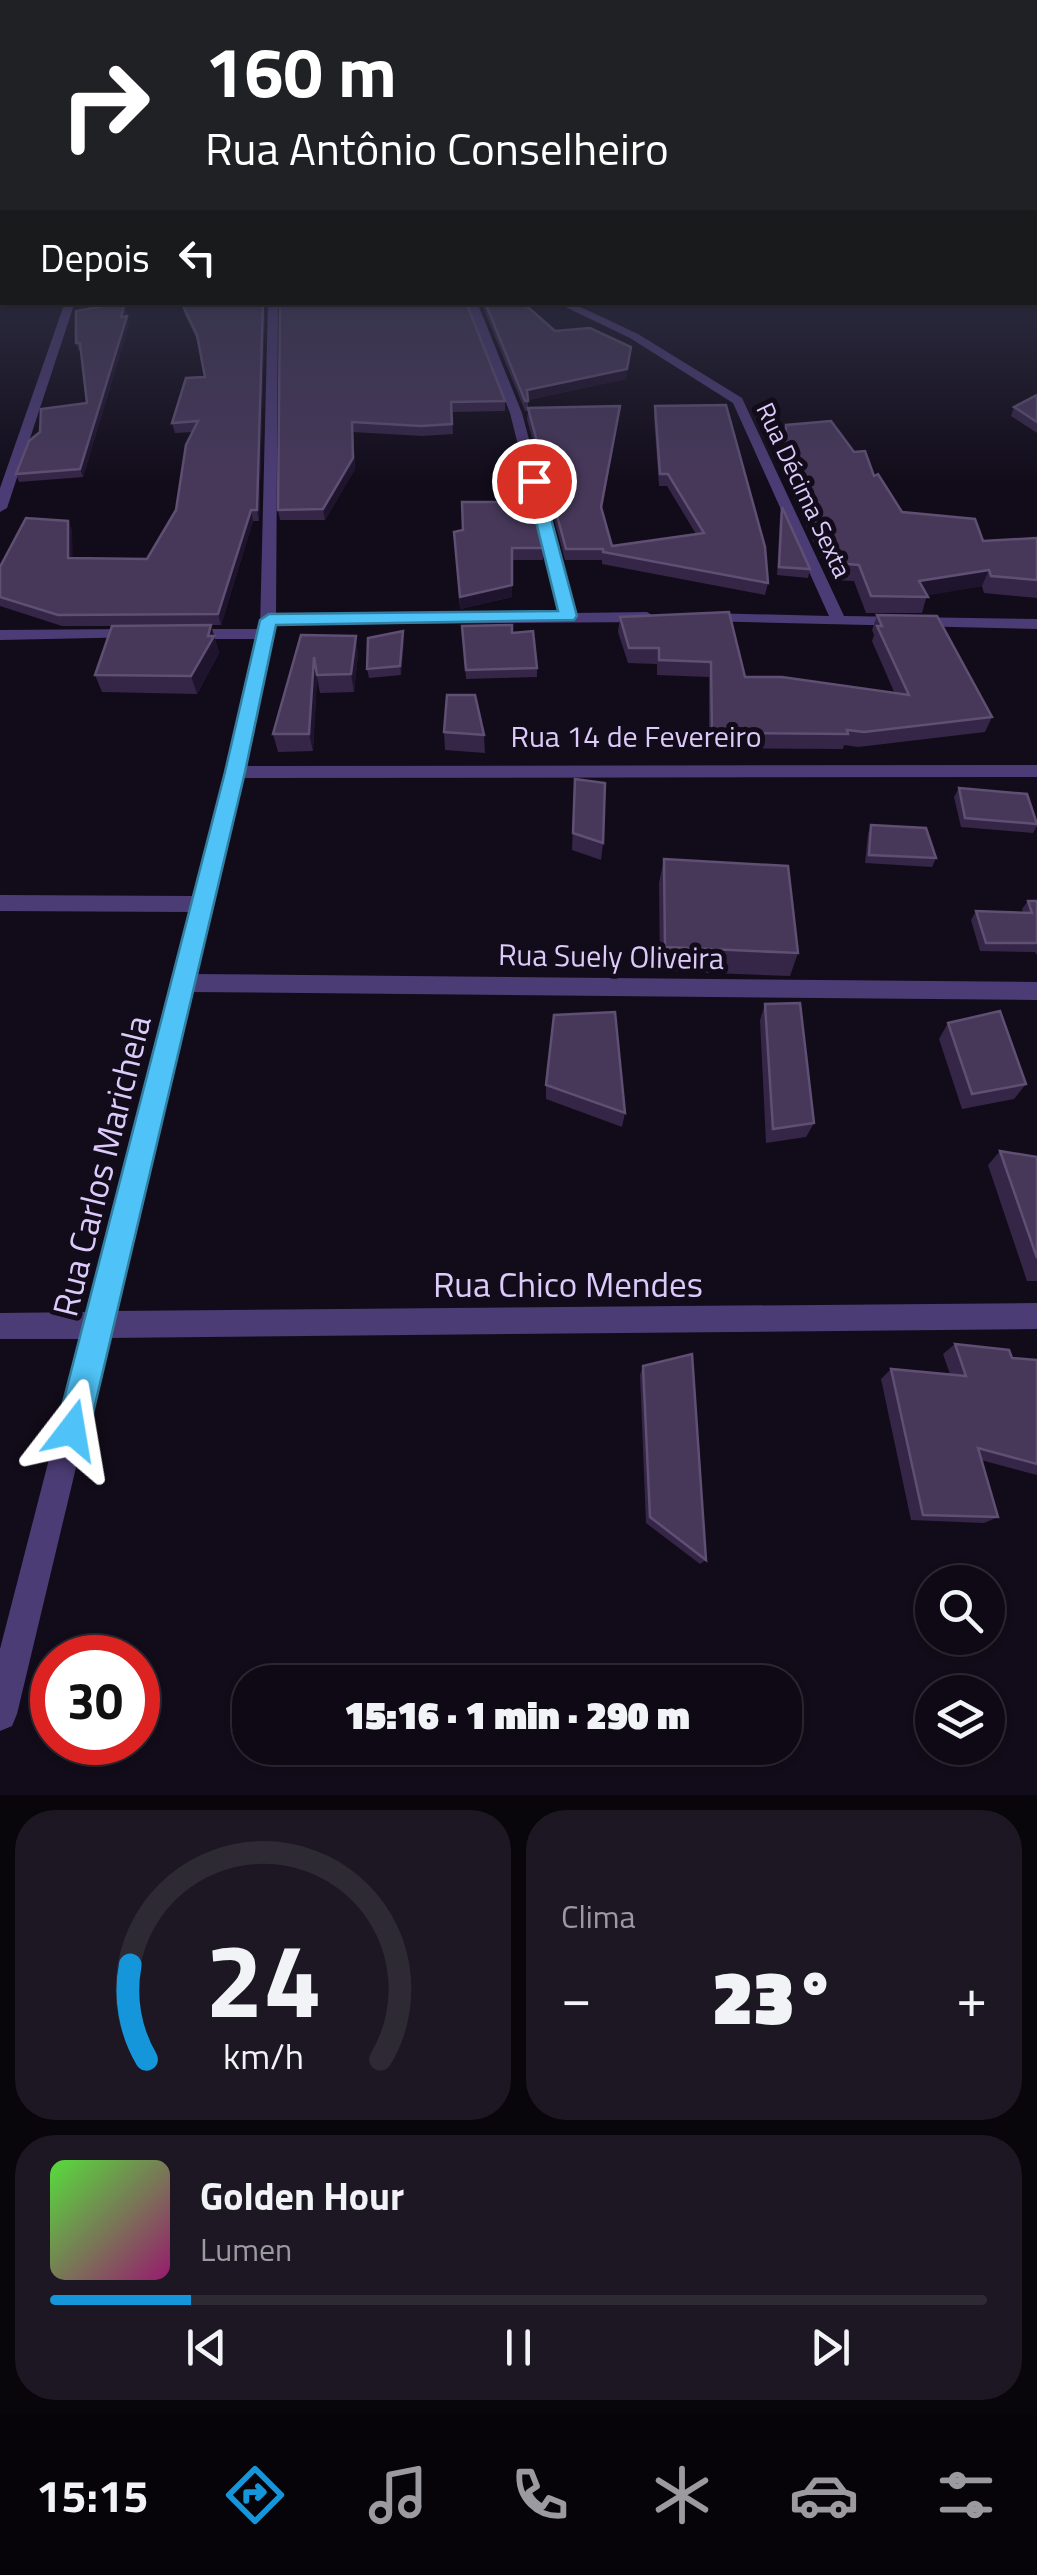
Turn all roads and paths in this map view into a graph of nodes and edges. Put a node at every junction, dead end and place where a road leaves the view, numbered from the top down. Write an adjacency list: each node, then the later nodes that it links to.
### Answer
1 (65, 316): 5 (street)
2 (273, 316): 11 (street, Rua Carlos Marichela)
3 (477, 316): 6 (street)
4 (590, 316): 9 (street, Rua Décima Sexta)
5 (0, 508)
6 (568, 616): 7 (street); 11 (street)
7 (664, 617)
8 (684, 618): 9 (street)
9 (838, 619): 10 (street)
10 (1037, 624)
11 (268, 627): 13 (street); 16 (street, Rua Carlos Marichela)
12 (153, 634): 14 (street)
13 (172, 634)
14 (0, 635)
15 (1037, 771): 16 (street, Rua 14 de Fevereiro)
16 (235, 772): 18 (street, Rua Carlos Marichela)
17 (0, 904): 18 (street)
18 (202, 904): 19 (street, Rua Carlos Marichela)
19 (184, 984): 20 (street, Rua Suely Oliveira); 22 (street, Rua Carlos Marichela)
20 (1037, 991)
21 (1037, 1316): 22 (street, Rua Chico Mendes)
22 (99, 1324): 23 (street); 24 (street, Rua Carlos Marichela)
23 (0, 1326)
24 (0, 1714)

